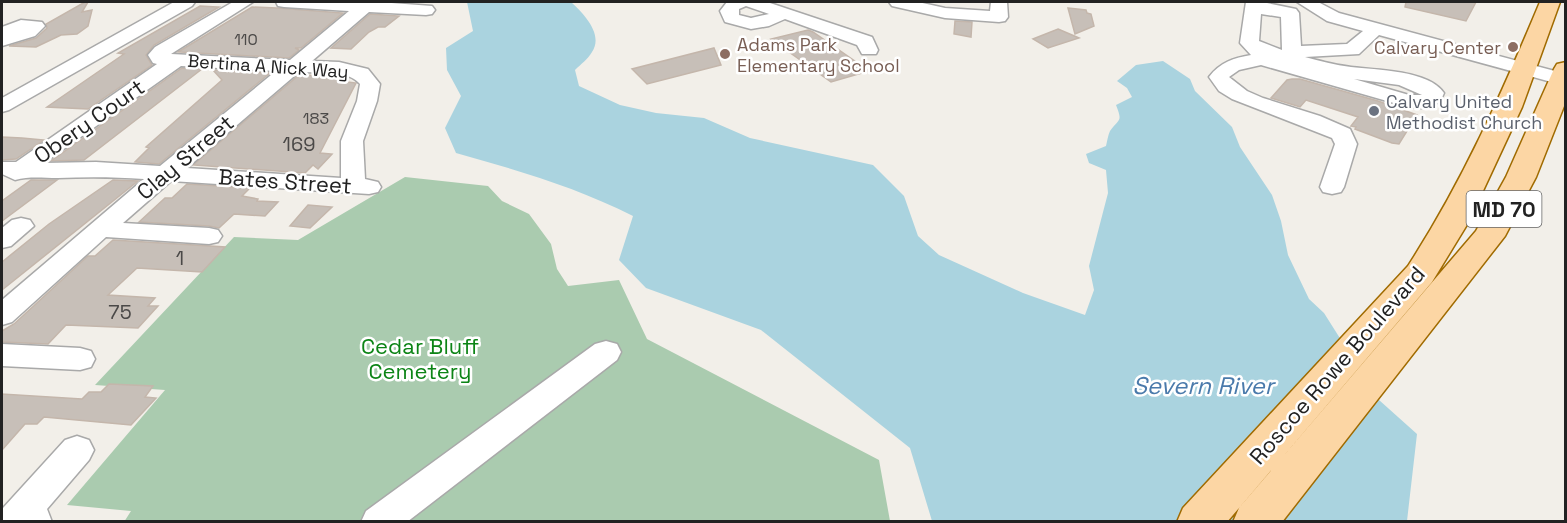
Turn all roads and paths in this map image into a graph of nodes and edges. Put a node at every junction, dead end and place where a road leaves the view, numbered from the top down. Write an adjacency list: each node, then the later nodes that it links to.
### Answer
1 (186, 2): 21 (street)
2 (244, 2): 17 (street)
3 (284, 2): 10 (street)
4 (752, 2): 13 (street)
5 (898, 2): 6 (street)
6 (999, 2)
7 (1306, 2): 14 (street)
8 (1550, 2): 19 (main road, Roscoe Rowe Boulevard / MD 70)
9 (732, 3): 13 (street)
10 (367, 4): 12 (street); 18 (street, Clay Street)
11 (1254, 4): 16 (street); 16 (street)
12 (426, 10)
13 (782, 14): 15 (street)
14 (1375, 29): 16 (street); 19 (street)
15 (869, 51)
16 (1282, 58): 16 (street); 25 (street)
17 (170, 60): 18 (street, Bertina A Nick Way); 22 (street, Obery Court)
18 (294, 65): 23 (street, Clay Street); 24 (street, Bertina A Nick Way)
19 (1524, 69): 20 (street); 29 (main road, Roscoe Rowe Boulevard / MD 70)
20 (1564, 74): 29 (main road, Roscoe Rowe Boulevard / MD 70)
21 (2, 106)
22 (7, 172): 23 (street, Bates Street)
23 (166, 174): 24 (street, Bates Street); 26 (street, Clay Street)
24 (361, 186)
25 (1332, 187)
26 (100, 229): 27 (street); 28 (street, Clay Street)
27 (209, 236)
28 (2, 315)
29 (1397, 324): 36 (main road, Roscoe Rowe Boulevard / MD 70); 37 (main road, Roscoe Rowe Boulevard / MD 70)
30 (606, 352): 35 (street)
31 (2, 355): 32 (street)
32 (80, 359)
33 (77, 450): 34 (street)
34 (32, 522)
35 (379, 522)
36 (1199, 522)
37 (1256, 522)

